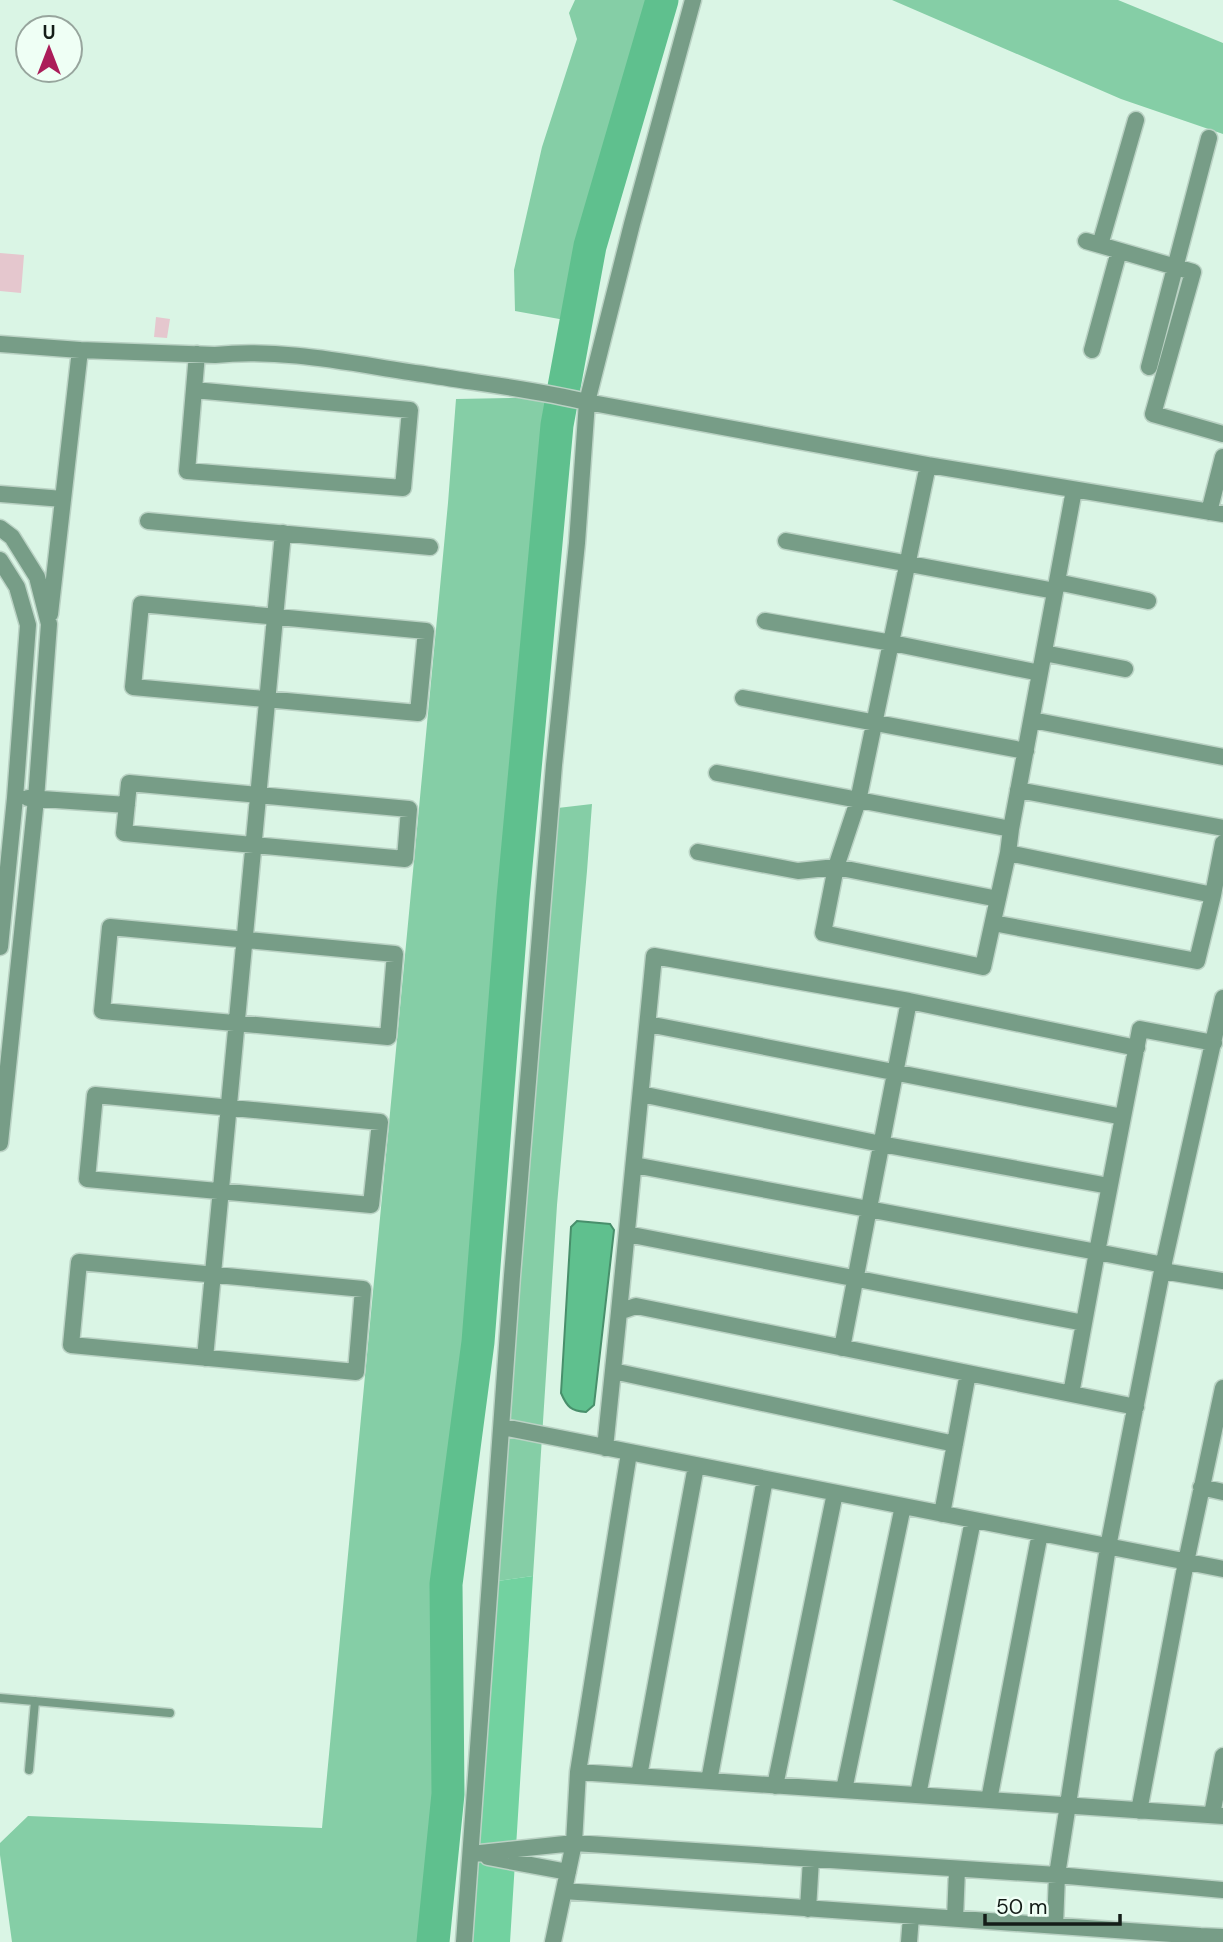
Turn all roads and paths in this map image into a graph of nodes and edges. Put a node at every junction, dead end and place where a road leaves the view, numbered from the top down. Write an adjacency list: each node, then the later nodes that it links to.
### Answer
1 (693, 0): 12 (street)
2 (1136, 120): 4 (street)
3 (1209, 138): 5 (street)
4 (1119, 251): 5 (street); 8 (street)
5 (1175, 267): 10 (street); 13 (street)
6 (0, 344): 7 (street)
7 (80, 350): 9 (street); 18 (street)
8 (1092, 350)
9 (197, 354): 11 (street); 12 (street)
10 (1149, 367)
11 (194, 390): 11 (street)
12 (583, 401): 15 (street); 94 (street)
13 (1223, 434)
14 (1223, 457): 19 (street)
15 (928, 465): 16 (street); 26 (street)
16 (1074, 490): 19 (street); 27 (street)
17 (0, 494): 18 (street)
18 (63, 499): 31 (street)
19 (1216, 513)
20 (148, 521): 22 (street)
21 (0, 528): 31 (street)
22 (283, 533): 24 (street); 29 (street)
23 (786, 541): 26 (street)
24 (430, 547)
25 (0, 560): 45 (street)
26 (907, 565): 27 (street); 32 (street)
27 (1056, 586): 28 (street); 33 (street)
28 (1148, 601)
29 (275, 617): 37 (street); 37 (street); 37 (street)
30 (765, 621): 32 (street)
31 (49, 624): 46 (street)
32 (892, 643): 35 (street); 39 (street)
33 (1044, 653): 34 (street); 35 (street)
34 (1125, 669)
35 (1040, 673): 38 (street)
36 (743, 698): 39 (street)
37 (268, 699): 44 (street)
38 (1032, 720): 40 (street); 41 (street)
39 (875, 721): 40 (street); 47 (street)
40 (1026, 751): 43 (street)
41 (1223, 757)
42 (717, 773): 47 (street)
43 (1018, 790): 49 (street); 50 (street)
44 (258, 795): 48 (street); 52 (street); 52 (street)
45 (15, 797): 46 (street); 56 (street)
46 (36, 799): 48 (street); 72 (street)
47 (858, 802): 50 (street); 55 (street)
48 (127, 805): 52 (street)
49 (1223, 828)
50 (1011, 829): 54 (street)
51 (1223, 843): 57 (street)
52 (254, 845): 60 (street)
53 (698, 852): 55 (street)
54 (1008, 853): 57 (street); 58 (street)
55 (836, 867): 58 (street); 59 (street)
56 (4, 880): 61 (street)
57 (1213, 895): 59 (street)
58 (998, 899): 59 (street)
59 (993, 923)
60 (244, 940): 64 (street); 64 (street); 64 (street)
61 (0, 947)
62 (1223, 998): 66 (street)
63 (909, 1001): 65 (street); 67 (street); 68 (street)
64 (236, 1023): 70 (street)
65 (648, 1024): 68 (street); 69 (street)
66 (1214, 1042): 67 (street); 80 (street)
67 (1137, 1048): 71 (street)
68 (895, 1072): 71 (street); 73 (street)
69 (641, 1094): 73 (street); 74 (street)
70 (228, 1108): 76 (street); 76 (street); 76 (street)
71 (1123, 1117): 75 (street)
72 (0, 1143)
73 (881, 1144): 75 (street); 77 (street)
74 (634, 1165): 77 (street); 78 (street)
75 (1109, 1186): 79 (street)
76 (220, 1191): 81 (street)
77 (869, 1209): 79 (street); 82 (street)
78 (627, 1234): 82 (street); 84 (street)
79 (1097, 1252): 80 (street); 85 (street)
80 (1163, 1268): 83 (street); 92 (street)
81 (213, 1274): 87 (street); 87 (street); 87 (street)
82 (856, 1277): 85 (street); 86 (street)
83 (1223, 1281)
84 (619, 1312): 86 (street); 88 (street)
85 (1084, 1323): 91 (street)
86 (842, 1348): 89 (street)
87 (205, 1358)
88 (613, 1371): 95 (street); 96 (street)
89 (968, 1373): 91 (street); 95 (street)
90 (1223, 1388): 93 (street)
91 (1071, 1394): 92 (street)
92 (1136, 1407): 107 (street)
93 (1219, 1419): 100 (street)
94 (503, 1427): 96 (street); 126 (street)
95 (955, 1444): 104 (street)
96 (605, 1448): 97 (street)
97 (629, 1452): 98 (street); 115 (street)
98 (696, 1466): 99 (street); 116 (street)
99 (765, 1479): 102 (street); 117 (street)
100 (1201, 1487): 101 (street); 108 (street)
101 (1223, 1492)
102 (835, 1493): 103 (street); 118 (street)
103 (903, 1506): 104 (street); 119 (street)
104 (942, 1514): 105 (street)
105 (973, 1520): 106 (street); 120 (street)
106 (1040, 1533): 107 (street); 121 (street)
107 (1108, 1547): 108 (street); 122 (street)
108 (1186, 1562): 109 (street); 123 (street)
109 (1223, 1569)
110 (0, 1698): 111 (lane)
111 (35, 1701): 112 (lane); 114 (lane)
112 (170, 1713)
113 (1223, 1756): 124 (street)
114 (29, 1770)
115 (578, 1772): 116 (street); 125 (street)
116 (639, 1776): 117 (street)
117 (709, 1781): 118 (street)
118 (775, 1786): 119 (street)
119 (844, 1790): 120 (street)
120 (918, 1796): 121 (street)
121 (989, 1801): 122 (street)
122 (1067, 1806): 123 (street); 130 (street)
123 (1139, 1811): 124 (street)
124 (1217, 1816)
125 (574, 1843): 126 (street); 127 (street); 129 (street)
126 (471, 1854): 129 (street); 139 (street)
127 (811, 1859): 128 (street); 133 (street)
128 (957, 1868): 130 (street); 135 (street)
129 (568, 1872): 132 (street)
130 (1057, 1875): 131 (street); 136 (street)
131 (1223, 1889)
132 (564, 1891): 133 (street); 140 (street)
133 (808, 1909): 134 (street)
134 (911, 1916): 135 (street); 141 (street)
135 (955, 1919): 136 (street)
136 (1055, 1926): 138 (street)
137 (1223, 1937): 138 (street)
138 (1200, 1939)
139 (464, 1942)
140 (553, 1942)
141 (909, 1942)

